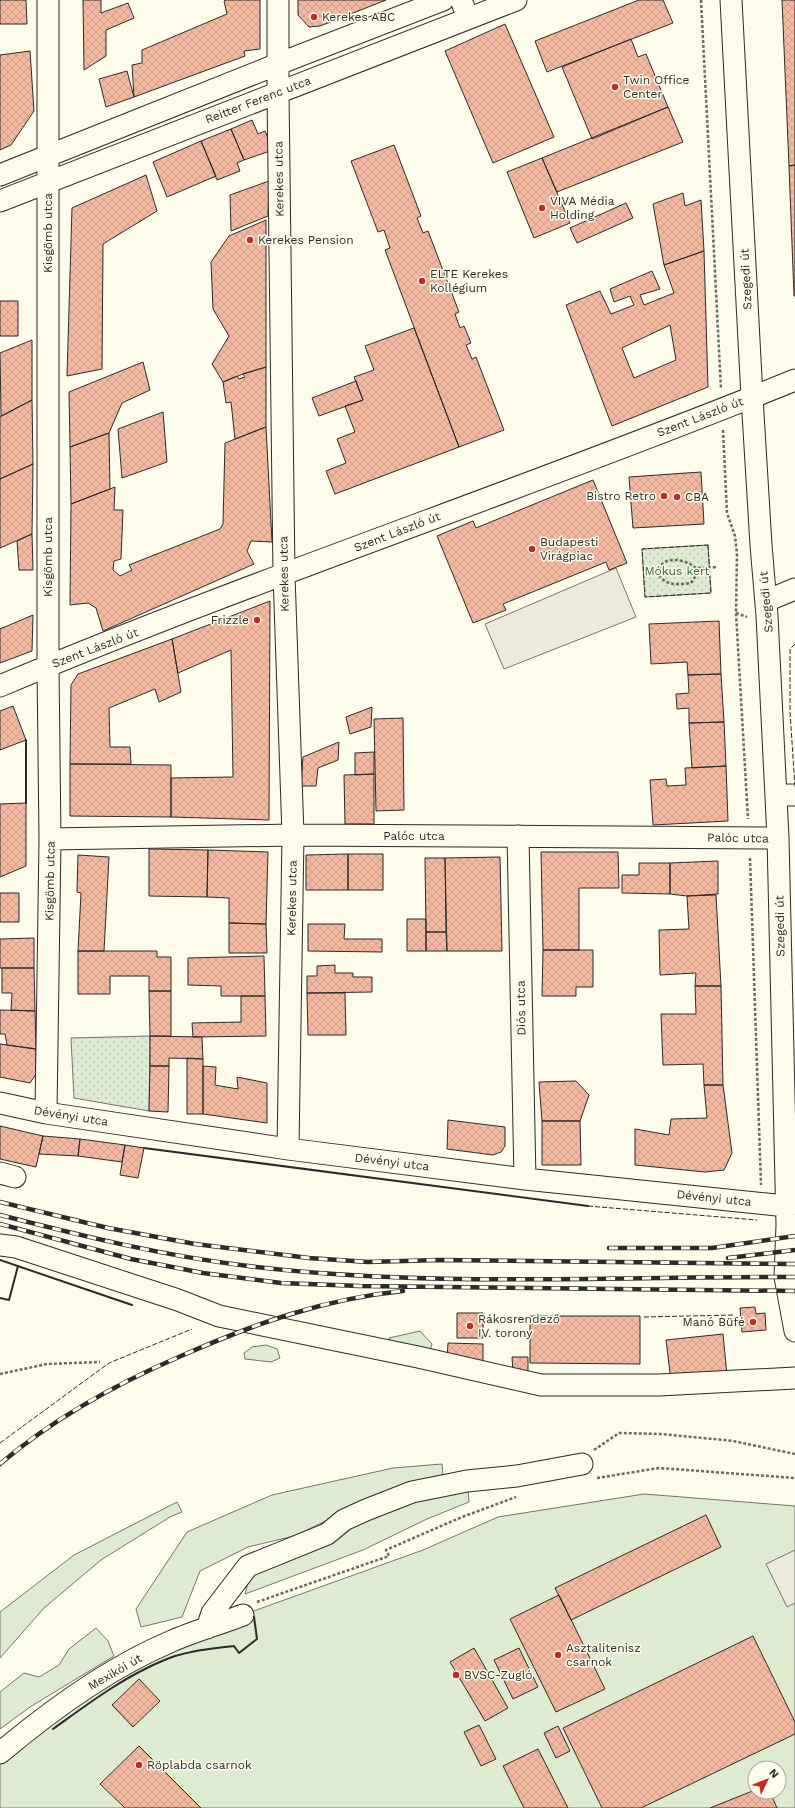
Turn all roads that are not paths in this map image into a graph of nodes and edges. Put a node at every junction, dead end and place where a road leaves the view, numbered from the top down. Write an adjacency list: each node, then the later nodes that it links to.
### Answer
1 (48, 0): 9 (street, Kisgömb utca)
2 (278, 0): 7 (street, Kerekes utca)
3 (443, 0): 7 (street)
4 (516, 0): 6 (street, Reitter Ferenc utca)
5 (731, 0): 14 (street, Szegedi út)
6 (465, 9): 8 (street, Reitter Ferenc utca)
7 (278, 64): 8 (street, Kerekes utca); 9 (street)
8 (278, 92): 11 (street, Reitter Ferenc utca); 15 (street, Kerekes utca)
9 (47, 157): 10 (street); 11 (street, Kisgömb utca)
10 (0, 175)
11 (48, 183): 12 (street, Reitter Ferenc utca); 18 (street, Kisgömb utca)
12 (0, 201)
13 (795, 380): 14 (street, Szent László út)
14 (752, 398): 15 (street, Szent László út); 17 (street, Szegedi út)
15 (284, 575): 18 (street, Szent László út); 21 (street, Kerekes utca)
16 (795, 590): 17 (street)
17 (766, 601): 20 (street, Szegedi út)
18 (48, 666): 19 (street, Szent László út); 24 (street, Kisgömb utca)
19 (0, 686)
20 (786, 795): 23 (street, Szegedi út)
21 (293, 835): 22 (street, Palóc utca); 24 (street, Palóc utca); 28 (street, Kerekes utca)
22 (518, 836): 23 (street, Palóc utca); 29 (street, Diós utca)
23 (778, 838): 25 (street, Szegedi út)
24 (50, 839): 27 (street, Kisgömb utca)
25 (787, 894): 30 (street, Szegedi út)
26 (0, 1103): 27 (street, Dévényi utca)
27 (46, 1113): 28 (street, Dévényi utca)
28 (288, 1149): 29 (street, Dévényi utca)
29 (525, 1179): 30 (street, Dévényi utca)
30 (791, 1205): 32 (street, Szegedi út)
31 (0, 1245): 33 (street)
32 (795, 1331)
33 (795, 1378)
34 (586, 1471): 36 (street)
35 (243, 1615): 36 (street, Mexikói út)
36 (207, 1628): 37 (street, Mexikói út)
37 (0, 1752)

